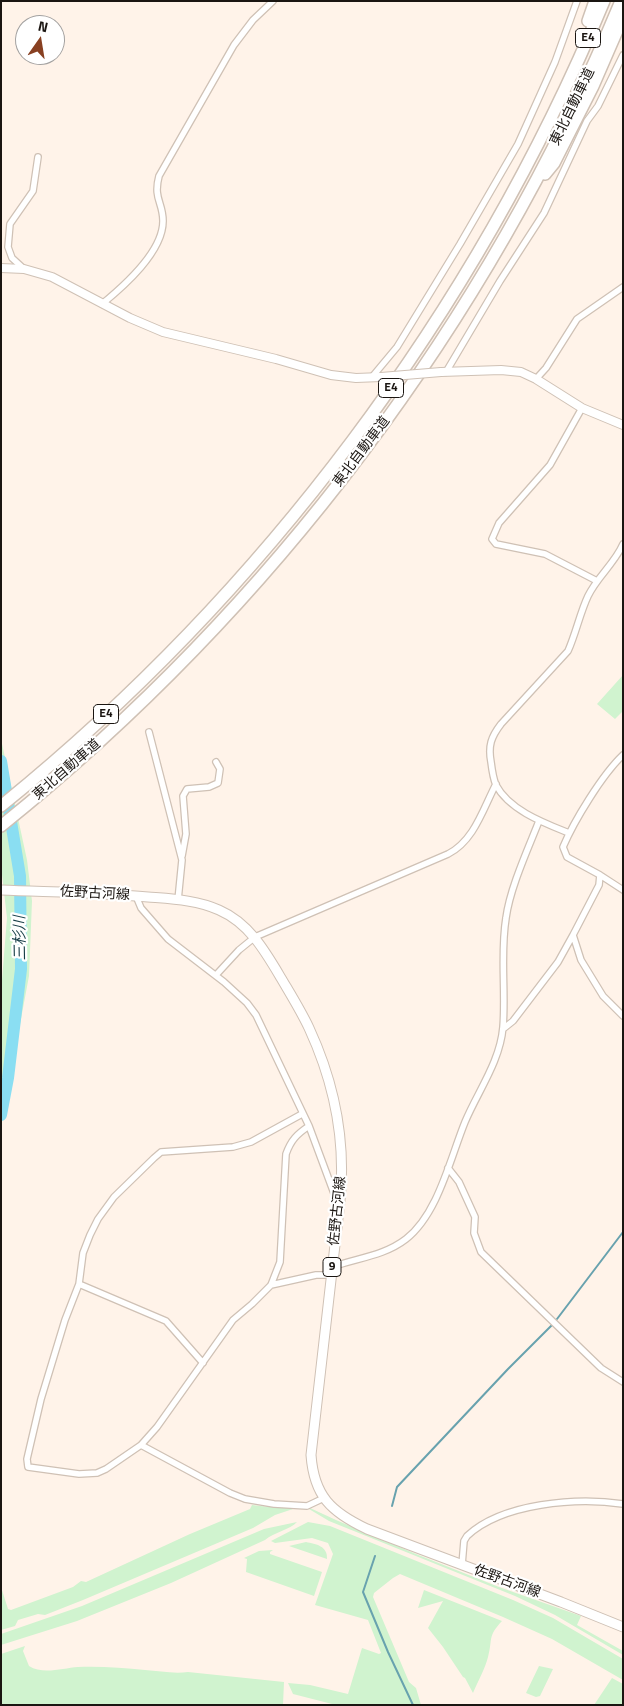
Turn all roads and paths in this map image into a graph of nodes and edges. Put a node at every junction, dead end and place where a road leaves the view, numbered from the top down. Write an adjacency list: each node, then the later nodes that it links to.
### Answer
1 (274, 1): 14 (street)
2 (577, 1): 16 (street)
3 (595, 1): 8 (highway)
4 (604, 1): 8 (highway, 東北自動車道 / E4)
5 (621, 1): 10 (highway, 東北自動車道 / E4)
6 (623, 17): 10 (highway)
7 (623, 56): 15 (street)
8 (571, 75): 27 (highway, 東北自動車道 / E4)
9 (38, 157): 12 (street)
10 (529, 194): 29 (highway, 東北自動車道 / E4)
11 (1, 268): 12 (street)
12 (24, 269): 14 (street)
13 (623, 287): 17 (street)
14 (102, 304): 16 (street)
15 (444, 372): 16 (street, bridge); 17 (street)
16 (376, 377)
17 (536, 379): 18 (street)
18 (582, 408): 19 (street); 22 (street)
19 (623, 425)
20 (623, 544): 21 (street)
21 (621, 553): 22 (street)
22 (596, 581): 26 (street)
23 (149, 732): 31 (street)
24 (623, 755): 30 (street)
25 (216, 762): 31 (street)
26 (496, 784): 28 (street); 38 (street)
27 (1, 806)
28 (538, 821): 30 (street); 41 (street)
29 (1, 826)
30 (569, 833): 32 (street)
31 (182, 860): 36 (street)
32 (600, 876): 34 (street); 37 (street)
33 (1, 890): 35 (main road, 佐野古河線 / 9)
34 (623, 890)
35 (136, 896): 36 (main road, 佐野古河線 / 9); 39 (street)
36 (178, 900): 38 (main road, 佐野古河線 / 9)
37 (573, 935): 40 (street); 41 (street)
38 (255, 938): 39 (street); 45 (main road, 佐野古河線 / 9)
39 (216, 975): 42 (street)
40 (623, 1016)
41 (503, 1029): 44 (street)
42 (302, 1114): 43 (street); 47 (street)
43 (308, 1126): 45 (street); 48 (street)
44 (448, 1168): 46 (street); 50 (street)
45 (340, 1200): 46 (main road, 佐野古河線 / 9)
46 (331, 1271): 48 (street); 52 (main road, 佐野古河線 / 9)
47 (79, 1284): 49 (street); 51 (street)
48 (271, 1285): 49 (street)
49 (203, 1363): 51 (street)
50 (623, 1382)
51 (141, 1445): 52 (street)
52 (324, 1498): 54 (main road, 佐野古河線 / 9)
53 (623, 1504): 54 (street)
54 (462, 1565): 55 (main road, 佐野古河線 / 9)
55 (623, 1627)

